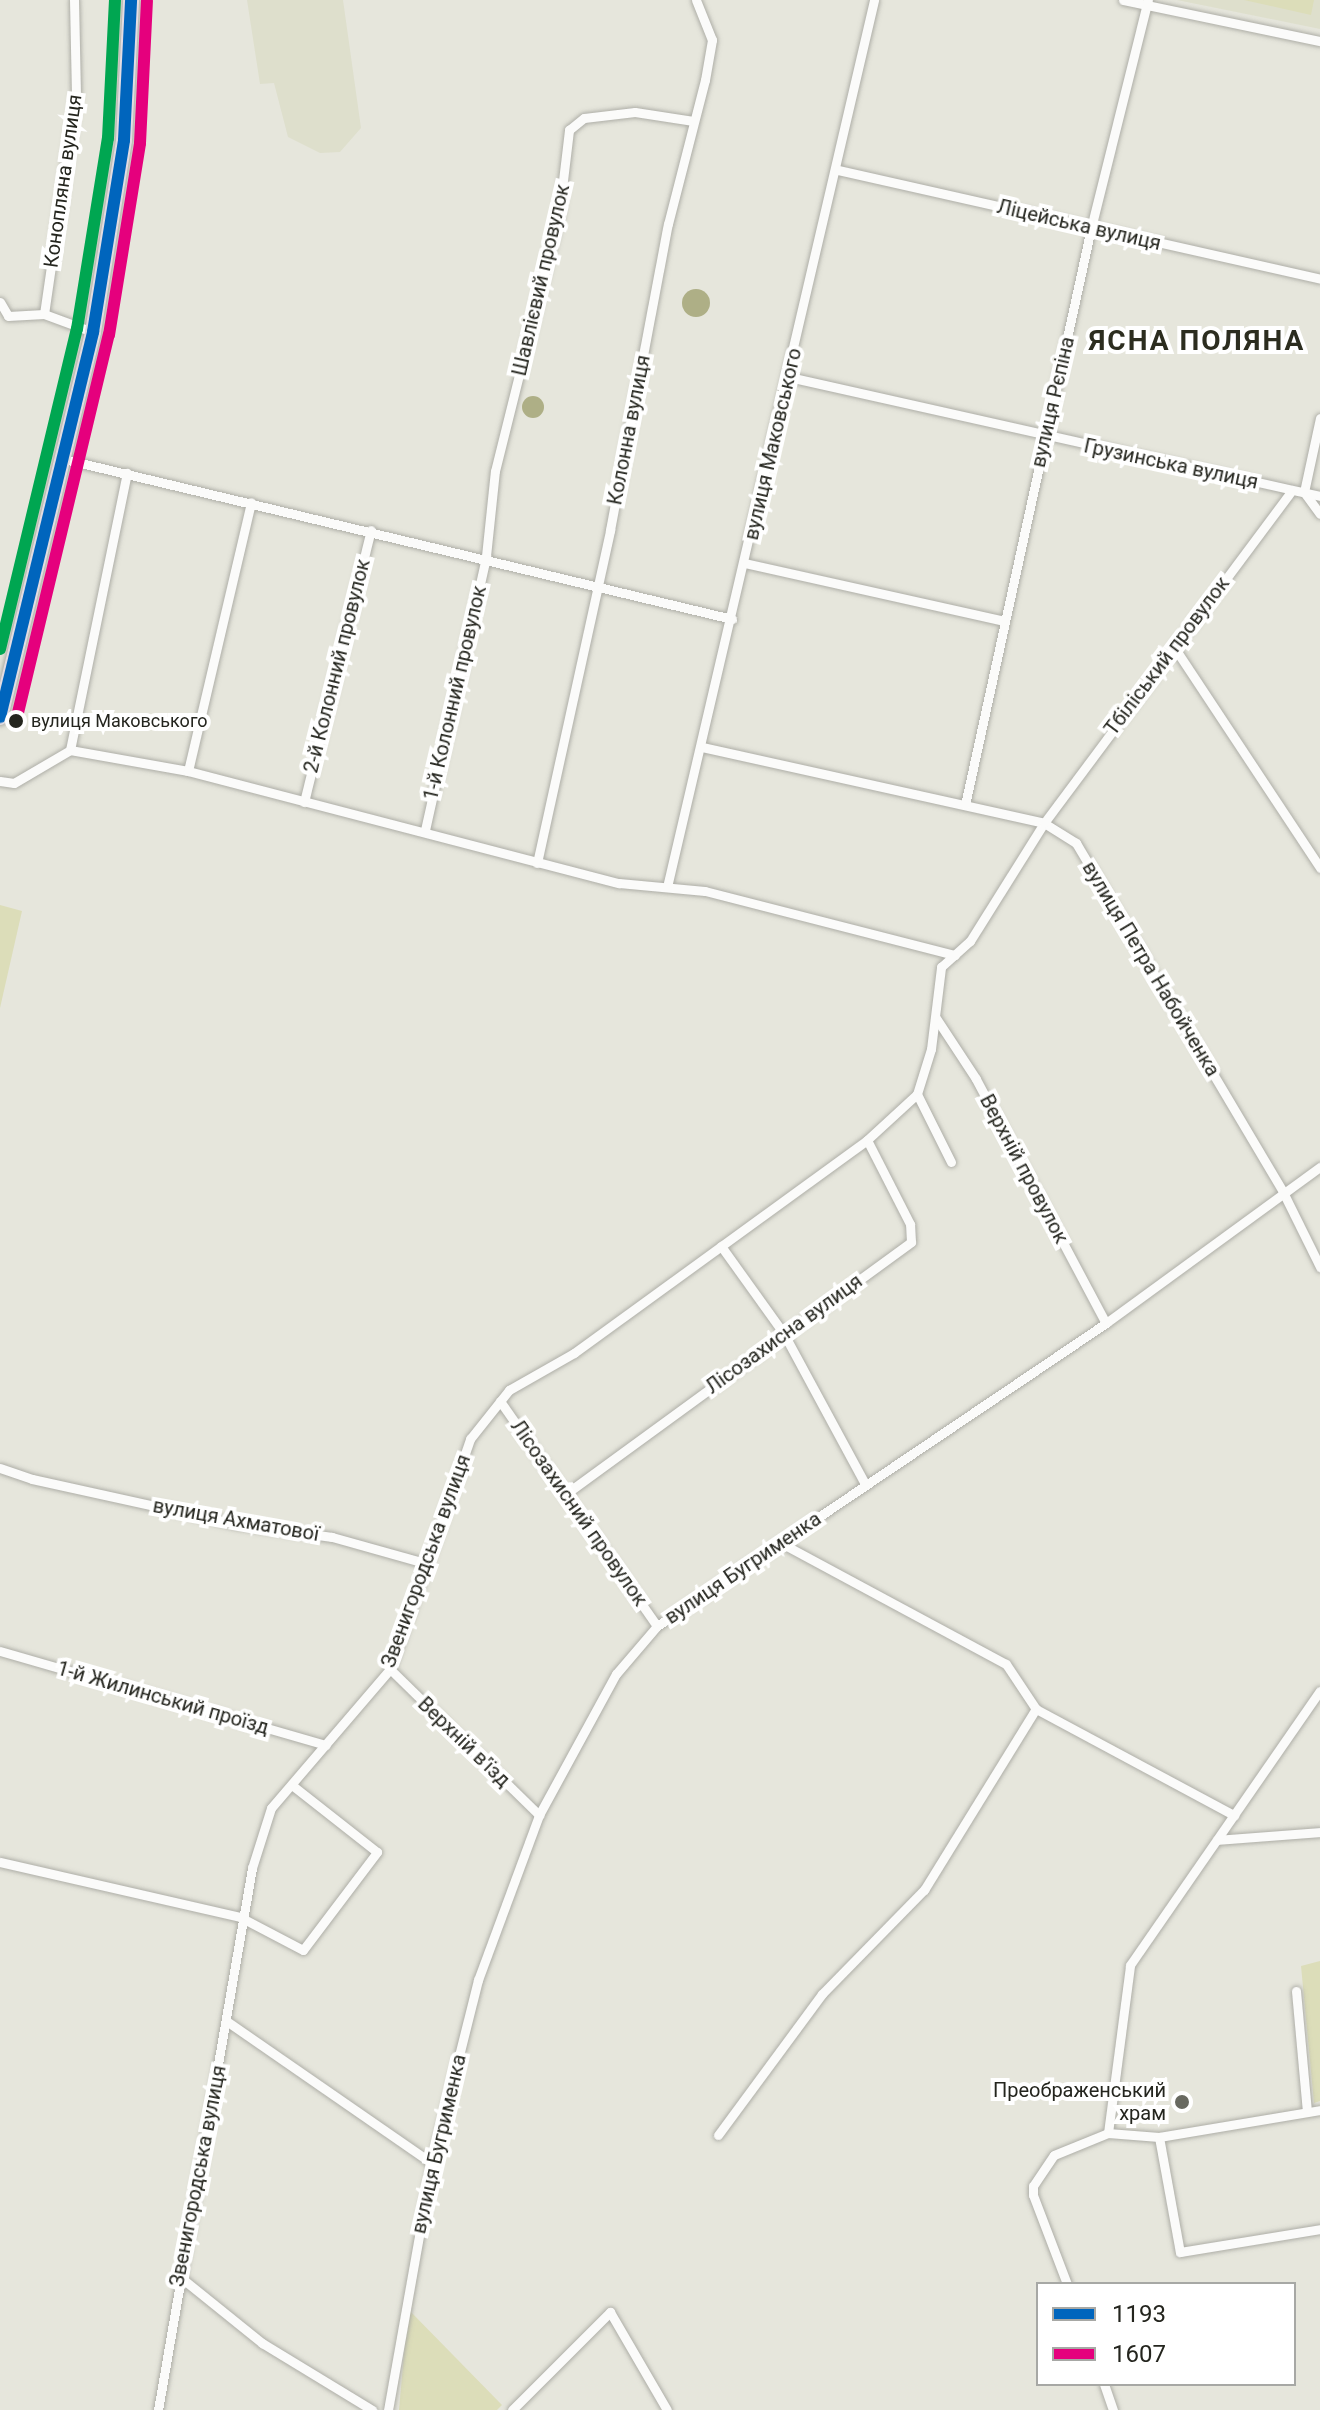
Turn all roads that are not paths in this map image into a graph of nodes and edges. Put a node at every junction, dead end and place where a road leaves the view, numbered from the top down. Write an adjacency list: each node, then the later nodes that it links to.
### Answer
1 (74, 0): 13 (street, Конопляна вулиця)
2 (131, 0): 15 (highway)
3 (696, 0): 8 (street, Колонна вулиця)
4 (874, 0): 9 (street, вулиця Маковського)
5 (1123, 0): 6 (street)
6 (1147, 3): 7 (street); 10 (street, вулиця Рєпіна)
7 (1320, 41)
8 (693, 121): 27 (street, Шавлієвий провулок); 29 (street, Колонна вулиця)
9 (838, 170): 10 (street, Ліцейська вулиця); 16 (street, вулиця Маковського)
10 (1091, 228): 11 (street, Ліцейська вулиця); 18 (street, вулиця Рєпіна)
11 (1320, 279)
12 (0, 302): 14 (street)
13 (44, 314): 14 (street); 15 (street)
14 (4, 318)
15 (93, 332): 19 (highway)
16 (789, 377): 18 (street, Грузинська вулиця); 28 (street, вулиця Маковського)
17 (1320, 418): 22 (street)
18 (1044, 437): 21 (street, Грузинська вулиця); 31 (street, вулиця Рєпіна)
19 (64, 459): 20 (street); 33 (highway)
20 (127, 473): 24 (street); 35 (street)
21 (1292, 490): 22 (street, Грузинська вулиця); 32 (street, Тбіліський провулок)
22 (1304, 492): 23 (street, Грузинська вулиця); 25 (street)
23 (1320, 496)
24 (251, 502): 26 (street); 36 (street)
25 (1320, 514)
26 (371, 530): 27 (street); 38 (street, 2-й Колонний провулок)
27 (486, 556): 29 (street); 41 (street, 1-й Колонний провулок)
28 (745, 563): 30 (street, вулиця Маковського); 31 (street)
29 (598, 585): 30 (street); 42 (street, Колонна вулиця)
30 (732, 619): 34 (street, вулиця Маковського)
31 (1005, 621): 39 (street, вулиця Рєпіна)
32 (1174, 647): 40 (street, Тбіліський провулок); 43 (street)
33 (0, 717)
34 (702, 747): 39 (street, вулиця Петра Набойченка); 44 (street, вулиця Маковського)
35 (70, 750): 36 (street); 37 (street)
36 (188, 771): 38 (street)
37 (0, 781)
38 (304, 802): 41 (street)
39 (965, 805): 40 (street, вулиця Петра Набойченка)
40 (1044, 823): 45 (street); 51 (street, вулиця Петра Набойченка)
41 (425, 830): 42 (street)
42 (537, 863): 44 (street)
43 (1320, 868)
44 (667, 887): 45 (street)
45 (955, 955): 46 (street)
46 (936, 1018): 47 (street); 54 (street, Верхній провулок)
47 (917, 1094): 48 (street, Звенигородська вулиця); 49 (street)
48 (867, 1140): 52 (street, Звенигородська вулиця); 55 (street, Лісозахисна вулиця)
49 (951, 1162)
50 (1320, 1167): 51 (street, вулиця Бугрименка)
51 (1283, 1192): 53 (street, вулиця Петра Набойченка); 54 (street, вулиця Бугрименка)
52 (721, 1246): 55 (street); 56 (street, Звенигородська вулиця)
53 (1320, 1267)
54 (1106, 1323): 58 (street, вулиця Бугрименка)
55 (784, 1334): 58 (street); 59 (street, Лісозахисна вулиця)
56 (500, 1401): 59 (street, Лісозахисний провулок); 61 (street, Звенигородська вулиця)
57 (0, 1468): 61 (street, вулиця Ахматової)
58 (865, 1484): 60 (street, вулиця Бугрименка)
59 (567, 1493): 62 (street, Лісозахисний провулок)
60 (781, 1543): 62 (street, вулиця Бугрименка); 66 (street)
61 (425, 1563): 64 (street, Звенигородська вулиця)
62 (657, 1626): 69 (street, вулиця Бугрименка)
63 (0, 1651): 67 (street, 1-й Жилинський проїзд)
64 (390, 1669): 67 (street, Звенигородська вулиця); 69 (street, Верхній в'їзд)
65 (1320, 1691): 70 (street)
66 (1036, 1709): 70 (street); 80 (street)
67 (326, 1745): 68 (street, Звенигородська вулиця)
68 (292, 1785): 74 (street, Звенигородська вулиця); 74 (street)
69 (539, 1815): 82 (street, вулиця Бугрименка)
70 (1234, 1815): 72 (street)
71 (1320, 1832): 72 (street)
72 (1217, 1840): 79 (street)
73 (0, 1862): 74 (street)
74 (240, 1917): 76 (street, Звенигородська вулиця)
75 (1296, 1991): 78 (street)
76 (228, 2022): 82 (street); 84 (street, Звенигородська вулиця)
77 (1320, 2110): 78 (street)
78 (1307, 2112): 81 (street)
79 (1108, 2133): 81 (street); 85 (street)
80 (718, 2135)
81 (1159, 2137): 83 (street)
82 (432, 2163): 89 (street, вулиця Бугрименка)
83 (1320, 2229)
84 (179, 2276): 87 (street, Звенигородська вулиця); 88 (street)
85 (1066, 2282)
86 (1105, 2386): 92 (street)
87 (158, 2410)
88 (372, 2410)
89 (388, 2410)
90 (512, 2410): 91 (street)
91 (667, 2410)
92 (1113, 2410)

